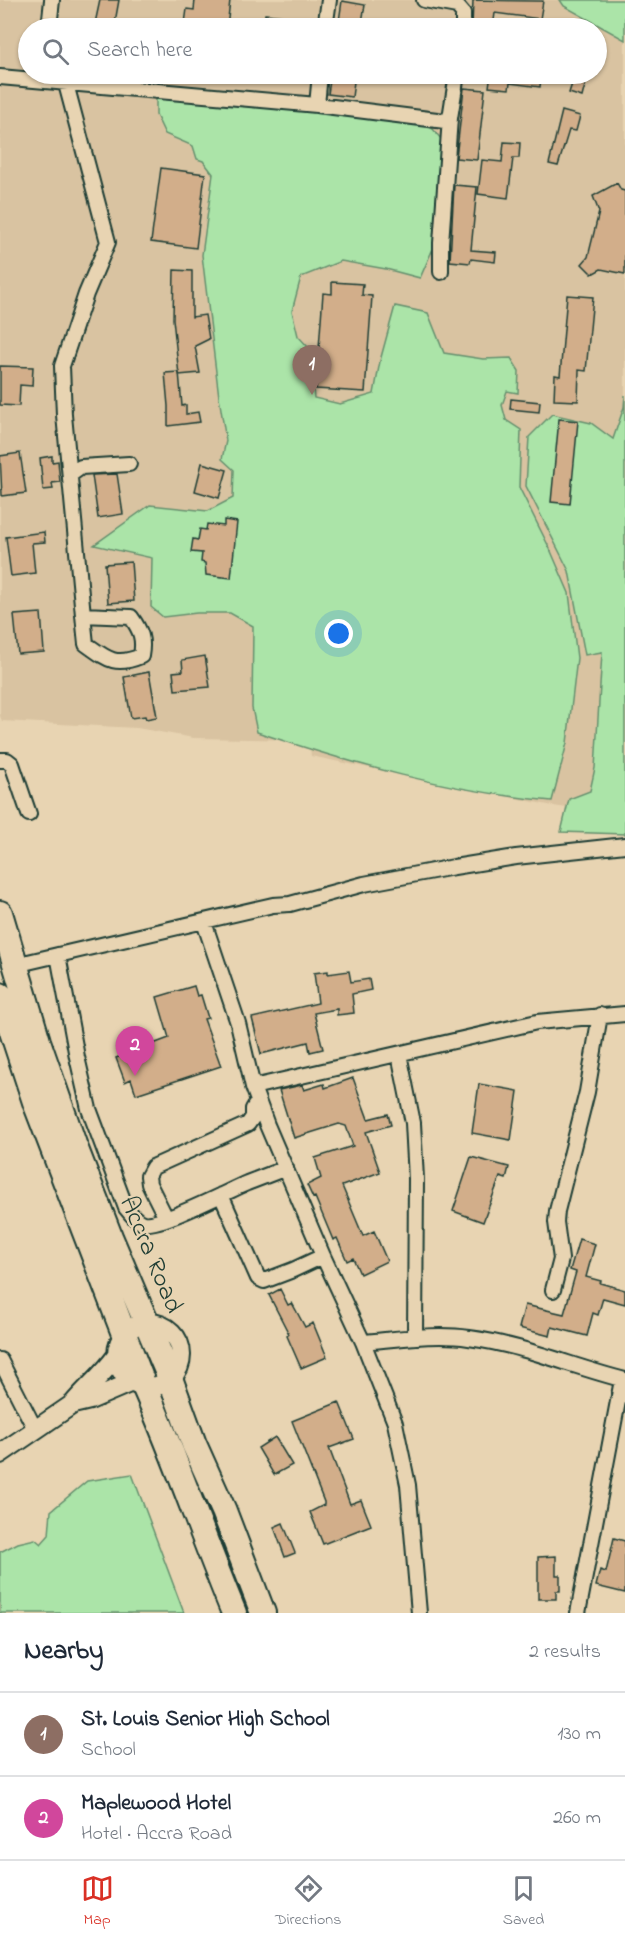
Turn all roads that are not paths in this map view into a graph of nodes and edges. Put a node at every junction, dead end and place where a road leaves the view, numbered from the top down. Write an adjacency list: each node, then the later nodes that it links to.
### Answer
1 (52, 0): 4 (street)
2 (329, 0): 5 (street)
3 (424, 0): 6 (street)
4 (50, 18)
5 (326, 18)
6 (463, 18)
7 (0, 77): 8 (street)
8 (18, 77)
9 (66, 84): 12 (street); 16 (street)
10 (319, 84): 12 (street)
11 (456, 84): 13 (street)
12 (317, 105): 13 (street)
13 (450, 118): 14 (street)
14 (441, 272)
15 (129, 464): 16 (street)
16 (70, 475): 17 (street)
17 (83, 615): 17 (street)
18 (0, 759): 19 (street)
19 (29, 814)
20 (625, 845): 22 (street)
21 (0, 914): 24 (highway, Accra Road)
22 (204, 922): 23 (street); 29 (street)
23 (58, 956): 24 (street); 33 (street)
24 (15, 965): 36 (highway, Accra Road)
25 (0, 995): 39 (highway, Accra Road)
26 (625, 1014): 27 (street)
27 (600, 1015): 28 (street); 35 (street)
28 (399, 1054): 29 (street); 37 (street)
29 (253, 1087): 30 (street)
30 (258, 1101): 31 (street); 33 (street)
31 (286, 1168): 32 (street); 34 (street)
32 (221, 1195): 33 (street); 34 (street)
33 (166, 1218)
34 (323, 1256): 38 (street)
35 (553, 1290)
36 (147, 1322): 39 (street); 41 (highway, Accra Road)
37 (415, 1337): 38 (street); 42 (street)
38 (363, 1342): 49 (street)
39 (121, 1345): 43 (highway, Accra Road); 44 (street)
40 (0, 1360): 45 (street)
41 (170, 1378): 43 (street); 48 (highway, Accra Road)
42 (624, 1380): 50 (street)
43 (138, 1384): 44 (street); 47 (highway, Accra Road)
44 (74, 1404): 45 (street)
45 (35, 1430): 46 (street)
46 (0, 1454)
47 (234, 1613)
48 (263, 1613)
49 (419, 1613)
50 (578, 1613)

